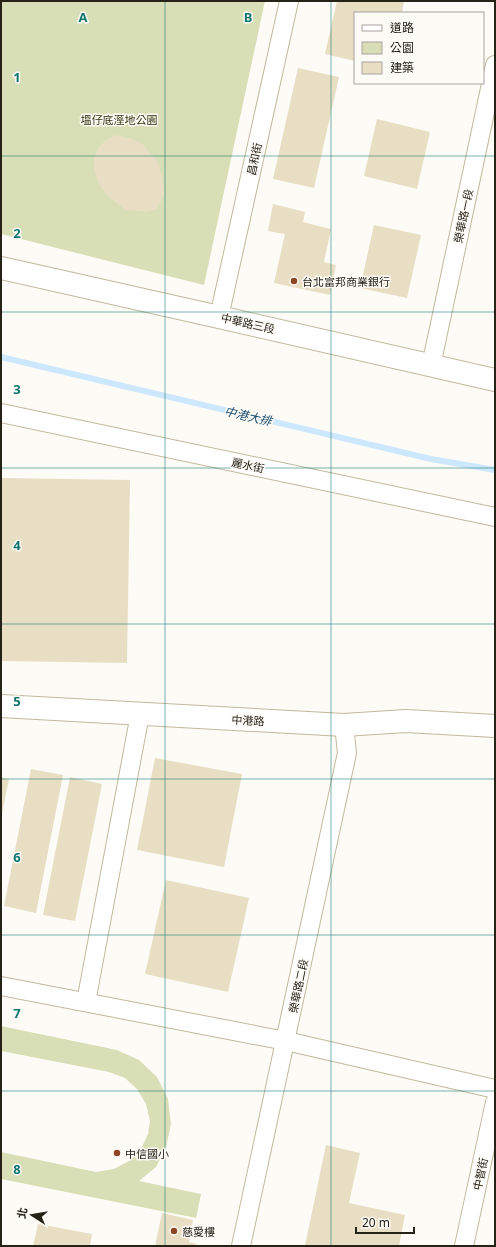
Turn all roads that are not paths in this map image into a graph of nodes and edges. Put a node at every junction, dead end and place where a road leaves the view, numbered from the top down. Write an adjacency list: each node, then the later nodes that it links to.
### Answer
1 (289, 1): 4 (street, 昌和街)
2 (495, 65): 5 (street, 榮華路一段)
3 (1, 268): 4 (street, 中華路三段)
4 (219, 316): 5 (street, 中華路三段)
5 (431, 366): 6 (street, 中華路三段)
6 (495, 380)
7 (1, 413): 8 (street, 麗水街)
8 (495, 517)
9 (1, 706): 10 (street, 中港路)
10 (140, 714): 11 (street, 中港路); 14 (street)
11 (344, 725): 12 (street, 中港路); 15 (street, 榮華路二段)
12 (495, 726)
13 (1, 986): 14 (street)
14 (86, 1002): 15 (street)
15 (286, 1041): 16 (street); 18 (street, 榮華路二段)
16 (495, 1088)
17 (495, 1102): 19 (street, 中智街)
18 (241, 1246)
19 (464, 1246)

